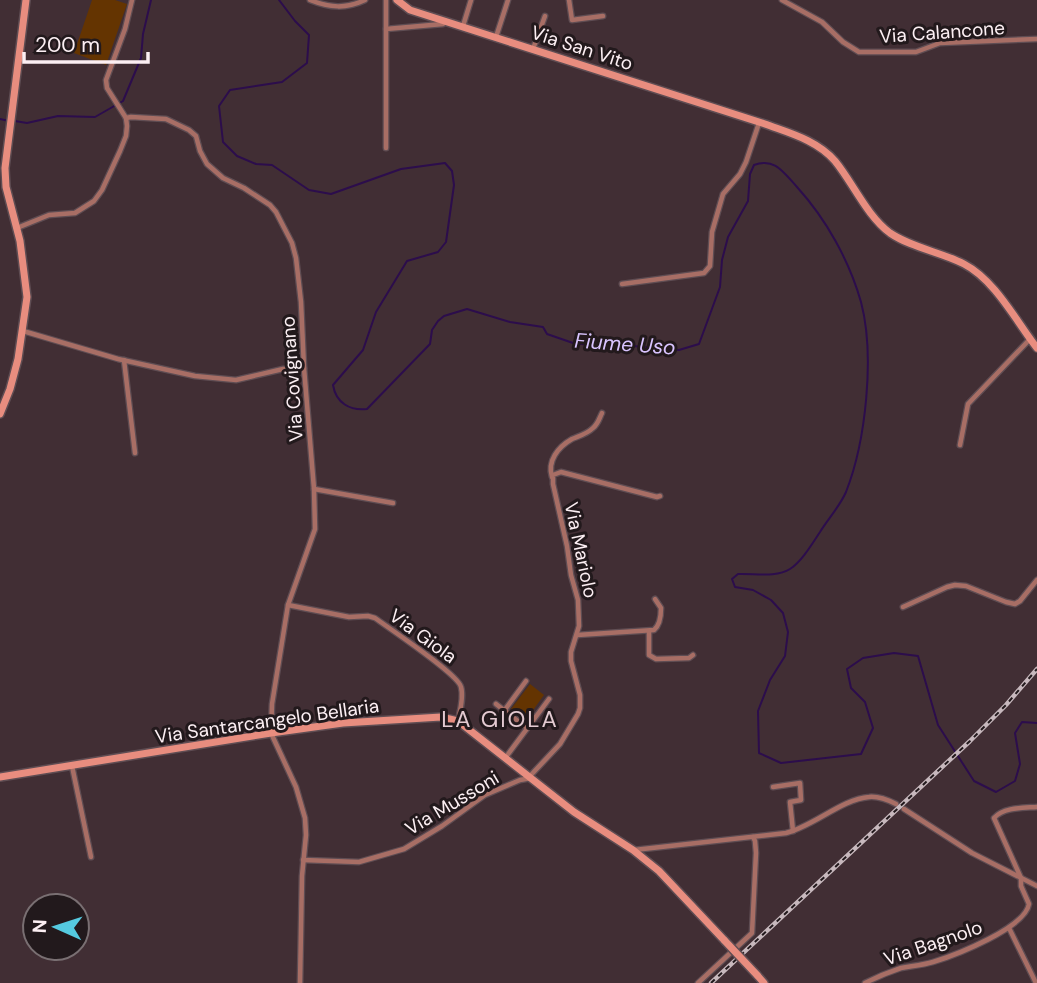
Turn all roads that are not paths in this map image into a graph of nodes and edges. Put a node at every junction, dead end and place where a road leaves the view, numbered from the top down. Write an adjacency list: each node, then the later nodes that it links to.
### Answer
1 (26, 0): 22 (street)
2 (132, 0): 19 (street)
3 (310, 0): 4 (street)
4 (365, 0)
5 (386, 0): 15 (street)
6 (397, 0): 13 (street, Via San Vito)
7 (471, 0): 14 (street)
8 (508, 0): 16 (street)
9 (569, 0): 12 (street)
10 (782, 0): 17 (street, Via Calancone)
11 (545, 16): 18 (street)
12 (603, 16)
13 (446, 21): 14 (street, Via San Vito); 15 (street)
14 (463, 26): 16 (street, Via San Vito)
15 (386, 29): 21 (street)
16 (496, 37): 18 (street, Via San Vito)
17 (1037, 39)
18 (533, 49): 20 (street, Via San Vito)
19 (126, 118): 22 (street); 28 (street, Via Covignano)
20 (759, 122): 23 (street); 25 (street, Via San Vito)
21 (386, 148)
22 (17, 228): 24 (street)
23 (622, 284)
24 (23, 331): 27 (street); 30 (street)
25 (1030, 339): 26 (street, Via San Vito); 31 (street)
26 (1037, 348)
27 (124, 360): 28 (street); 32 (street)
28 (304, 368): 34 (street, Via Covignano)
29 (602, 413): 33 (street, Via Mariolo)
30 (0, 414)
31 (960, 445)
32 (135, 453)
33 (552, 478): 35 (street, Via Mariolo); 42 (street, Via Mariolo)
34 (314, 489): 36 (street); 39 (street, Via Covignano)
35 (660, 496)
36 (393, 503)
37 (1037, 580): 40 (street)
38 (655, 599): 41 (street)
39 (288, 605): 48 (street, Via Giola); 50 (street, Via Covignano)
40 (903, 607)
41 (649, 631): 42 (street); 43 (street)
42 (577, 635): 54 (street, Via Mariolo)
43 (693, 655)
44 (526, 681): 47 (street)
45 (549, 699): 49 (street)
46 (496, 704): 47 (street)
47 (504, 710): 49 (street)
48 (458, 721): 50 (street, Via Santarcangelo Bellaria); 51 (street)
49 (527, 728): 51 (street)
50 (271, 733): 52 (street, Via Santarcangelo Bellaria); 63 (street)
51 (506, 757): 54 (street)
52 (72, 766): 53 (street, Via Santarcangelo Bellaria); 62 (street)
53 (0, 777)
54 (531, 777): 61 (street); 63 (street, Via Mussoni)
55 (773, 787): 59 (street)
56 (896, 804): 59 (street)
57 (1037, 807): 64 (street)
58 (904, 809): 64 (street)
59 (793, 831): 60 (street)
60 (753, 837): 61 (street); 68 (street)
61 (633, 850): 69 (street, bridge)
62 (92, 857)
63 (303, 860): 67 (street)
64 (1021, 878): 65 (street); 66 (street, Via Bagnolo)
65 (1037, 886)
66 (1009, 928): 70 (street, Via Bagnolo); 71 (street, Via Bagnolo)
67 (300, 983)
68 (698, 983)
69 (764, 983)
70 (865, 983)
71 (1036, 983)

